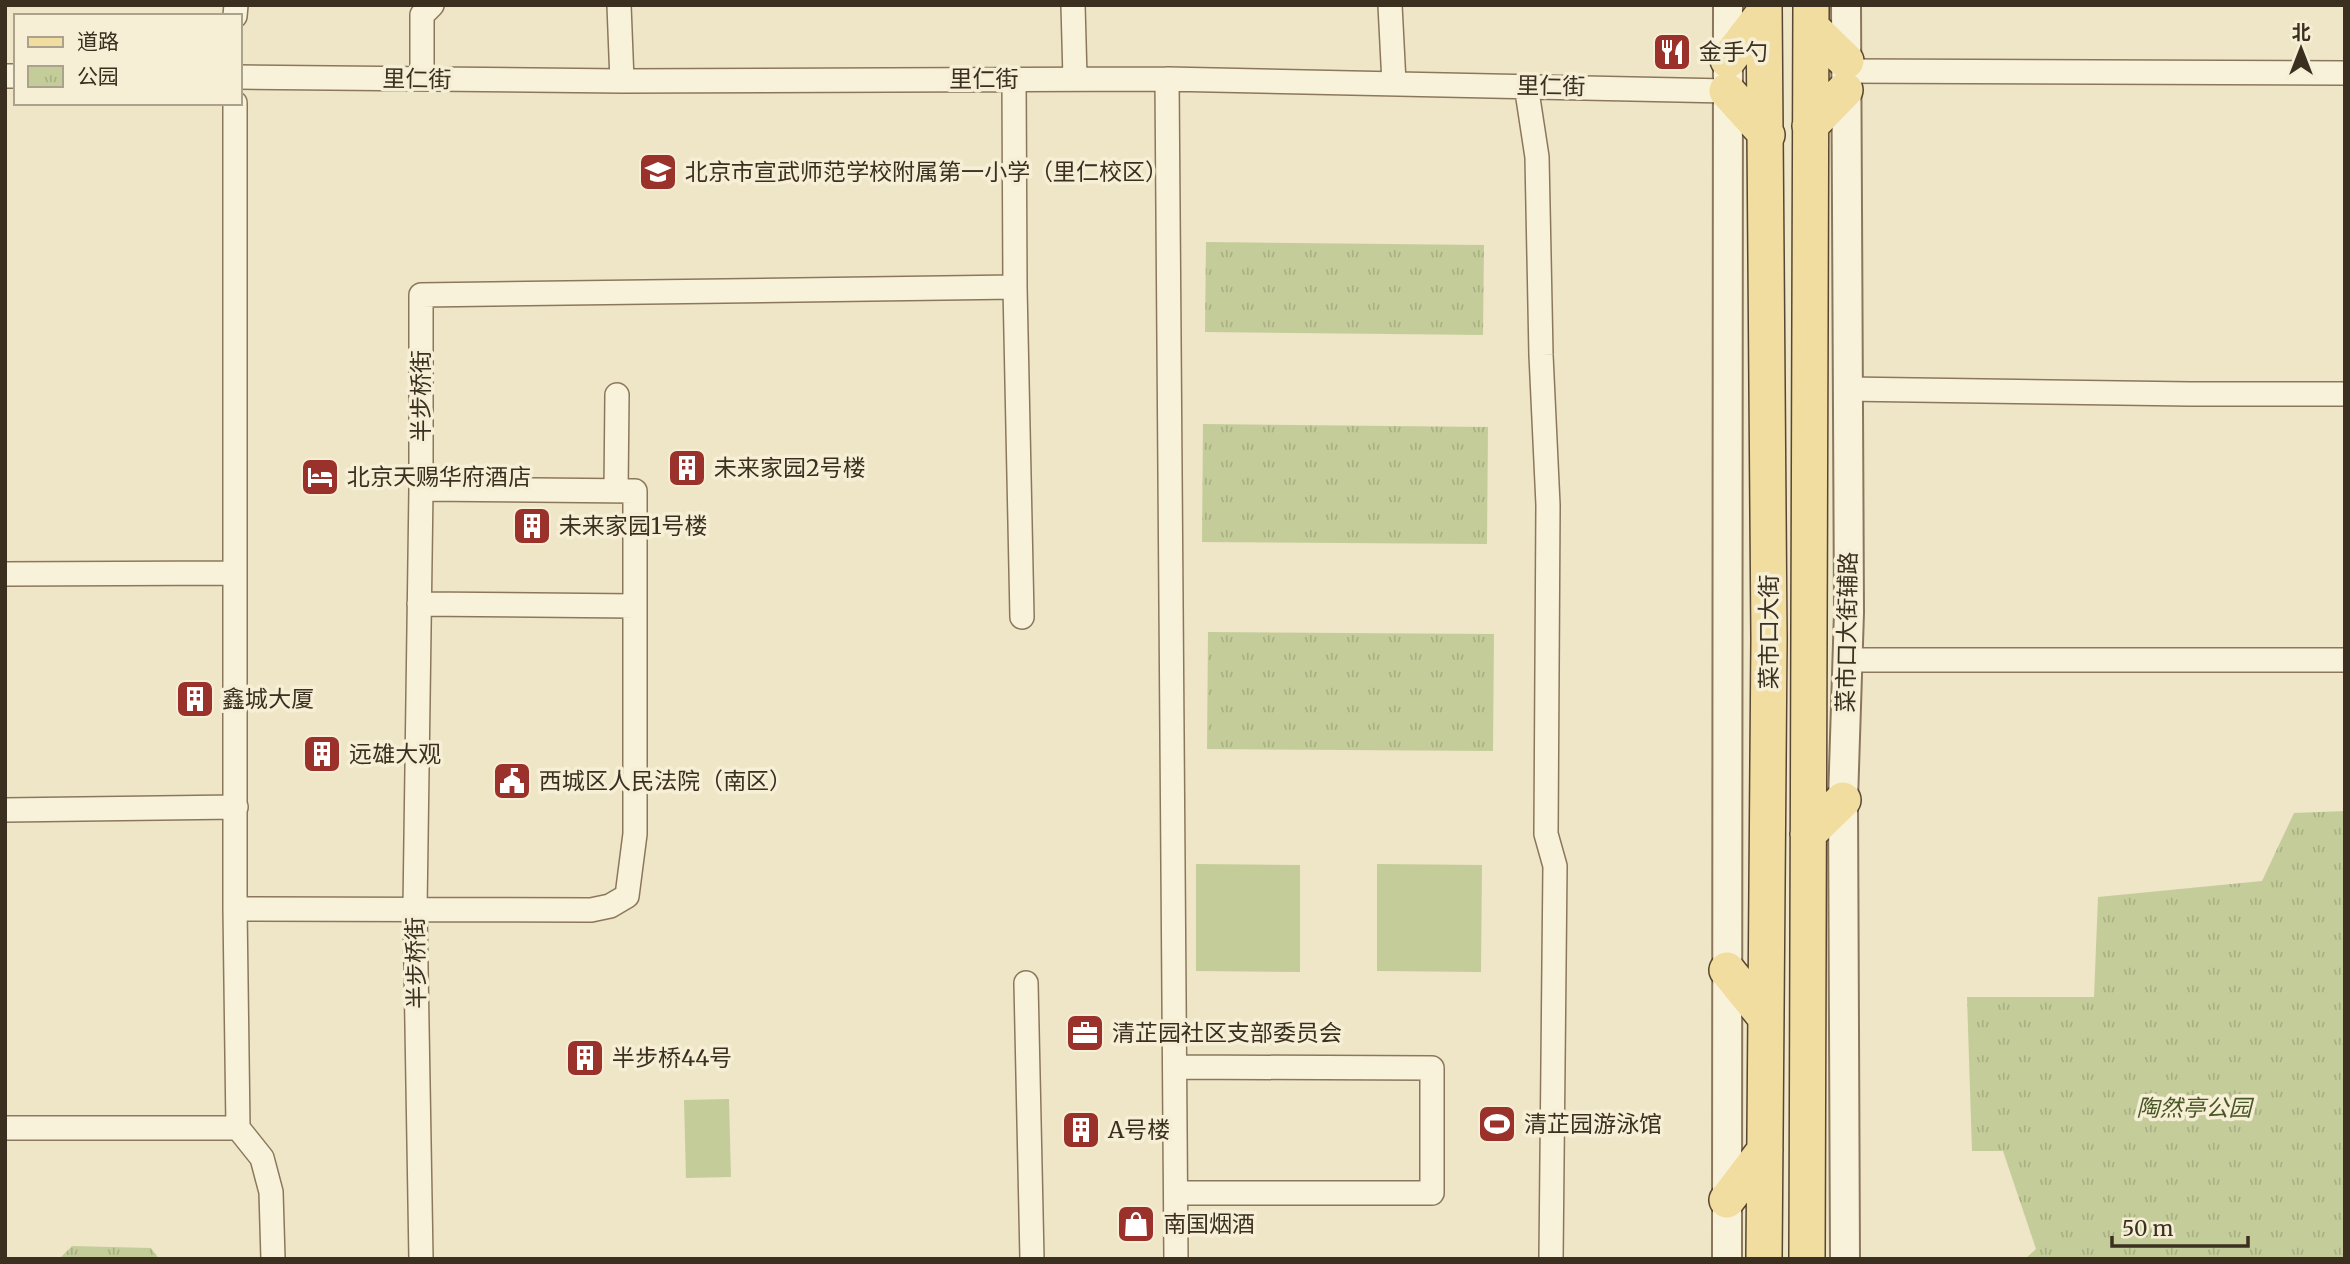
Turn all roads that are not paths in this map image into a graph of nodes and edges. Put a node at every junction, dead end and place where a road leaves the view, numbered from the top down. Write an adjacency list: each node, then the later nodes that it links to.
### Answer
1 (432, 5): 14 (street)
2 (620, 5): 17 (street)
3 (1073, 5): 13 (street)
4 (1391, 5): 18 (street)
5 (1728, 5): 11 (street)
6 (1846, 5): 10 (street, 菜市口大街辅路)
7 (1764, 9): 11 (main road); 22 (main road, 菜市口大街)
8 (1811, 16): 10 (main road); 21 (main road, 菜市口大街)
9 (2345, 73): 10 (street)
10 (1845, 74): 21 (main road); 24 (street, 菜市口大街辅路)
11 (1728, 75): 19 (street, 里仁街); 22 (main road); 42 (street)
12 (242, 77): 14 (street, 里仁街)
13 (1075, 78): 15 (street, 里仁街); 16 (street, 里仁街)
14 (422, 79): 17 (street, 里仁街)
15 (1014, 79): 17 (street, 里仁街); 23 (street)
16 (1167, 79): 18 (street, 里仁街); 45 (street)
17 (622, 81)
18 (1394, 83): 19 (street, 里仁街)
19 (1526, 85): 55 (street)
20 (235, 105): 29 (street)
21 (1810, 126): 39 (main road, 菜市口大街)
22 (1767, 135): 44 (main road, 菜市口大街)
23 (1015, 287): 27 (street, 半步桥街); 33 (street)
24 (1846, 389): 25 (street); 34 (street, 菜市口大街辅路)
25 (2345, 394)
26 (617, 395): 28 (street)
27 (422, 489): 28 (street); 31 (street, 半步桥街)
28 (615, 491): 32 (street)
29 (235, 573): 30 (street); 37 (street)
30 (5, 575)
31 (419, 604): 32 (street); 41 (street, 半步桥街)
32 (635, 606): 41 (street)
33 (1022, 617)
34 (1847, 660): 35 (street); 36 (street, 菜市口大街辅路)
35 (2345, 660)
36 (1843, 800): 39 (main road); 59 (street, 菜市口大街辅路)
37 (236, 807): 38 (street); 40 (street)
38 (5, 810)
39 (1808, 834): 58 (main road, 菜市口大街)
40 (235, 909): 41 (street); 47 (street)
41 (415, 909): 52 (street, 半步桥街)
42 (1727, 970): 44 (main road); 50 (street)
43 (1026, 983): 53 (street)
44 (1766, 1018): 48 (main road, 菜市口大街)
45 (1175, 1067): 49 (street); 49 (street)
46 (5, 1128): 47 (street)
47 (238, 1128): 51 (street)
48 (1765, 1150): 50 (main road); 57 (main road, 菜市口大街)
49 (1175, 1193): 54 (street)
50 (1727, 1200): 56 (street)
51 (273, 1259)
52 (421, 1259)
53 (1032, 1259)
54 (1176, 1259)
55 (1551, 1259)
56 (1727, 1259)
57 (1764, 1259)
58 (1807, 1259)
59 (1844, 1259)

